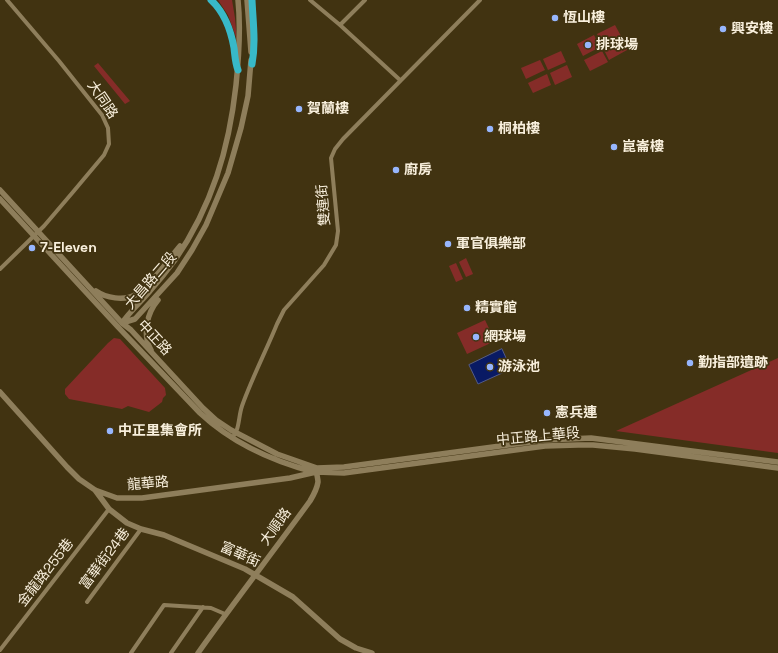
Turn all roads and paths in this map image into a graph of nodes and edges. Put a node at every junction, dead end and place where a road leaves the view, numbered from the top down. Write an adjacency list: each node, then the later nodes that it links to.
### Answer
1 (7, 0): 15 (street, 大同路)
2 (211, 0): 11 (highway)
3 (238, 0): 11 (main road, 大昌路二段)
4 (247, 0): 10 (main road, 大昌路二段)
5 (252, 0): 10 (highway)
6 (310, 0): 9 (street)
7 (365, 0): 9 (street)
8 (478, 0): 12 (street, 雙連街)
9 (340, 25): 12 (street)
10 (252, 64): 18 (main road, 大昌路二段)
11 (238, 70): 16 (main road, 大昌路二段)
12 (400, 80): 23 (street, 雙連街)
13 (0, 190): 15 (main road, 中正路)
14 (0, 199): 15 (main road, 中正路)
15 (36, 233): 17 (street, 大同路); 19 (main road, 中正路); 23 (main road, 中正路)
16 (190, 234): 19 (main road); 20 (main road, 大昌路二段)
17 (0, 269)
18 (177, 273): 20 (main road, 大昌路二段); 21 (main road)
19 (85, 282): 20 (main road, 中正路)
20 (122, 323): 21 (main road, 中正路)
21 (157, 358): 23 (main road, 中正路)
22 (0, 392): 27 (main road, 龍華路)
23 (234, 436): 26 (main road, 中正路)
24 (778, 462): 26 (main road, 中正路上華段)
25 (778, 468): 26 (main road, 中正路上華段)
26 (316, 470): 27 (main road, 龍華路); 30 (main road, 大順路)
27 (95, 490): 28 (main road, 富華街)
28 (109, 509): 29 (main road, 富華街); 34 (street, 金龍路255巷)
29 (141, 529): 30 (main road, 富華街); 31 (street, 富華街24巷)
30 (256, 576): 33 (main road, 大順路); 38 (main road, 富華街)
31 (87, 602)
32 (203, 607): 33 (street); 35 (street); 36 (street)
33 (226, 614): 37 (main road, 大順路)
34 (0, 650)
35 (131, 653)
36 (171, 653)
37 (198, 653)
38 (372, 653)

